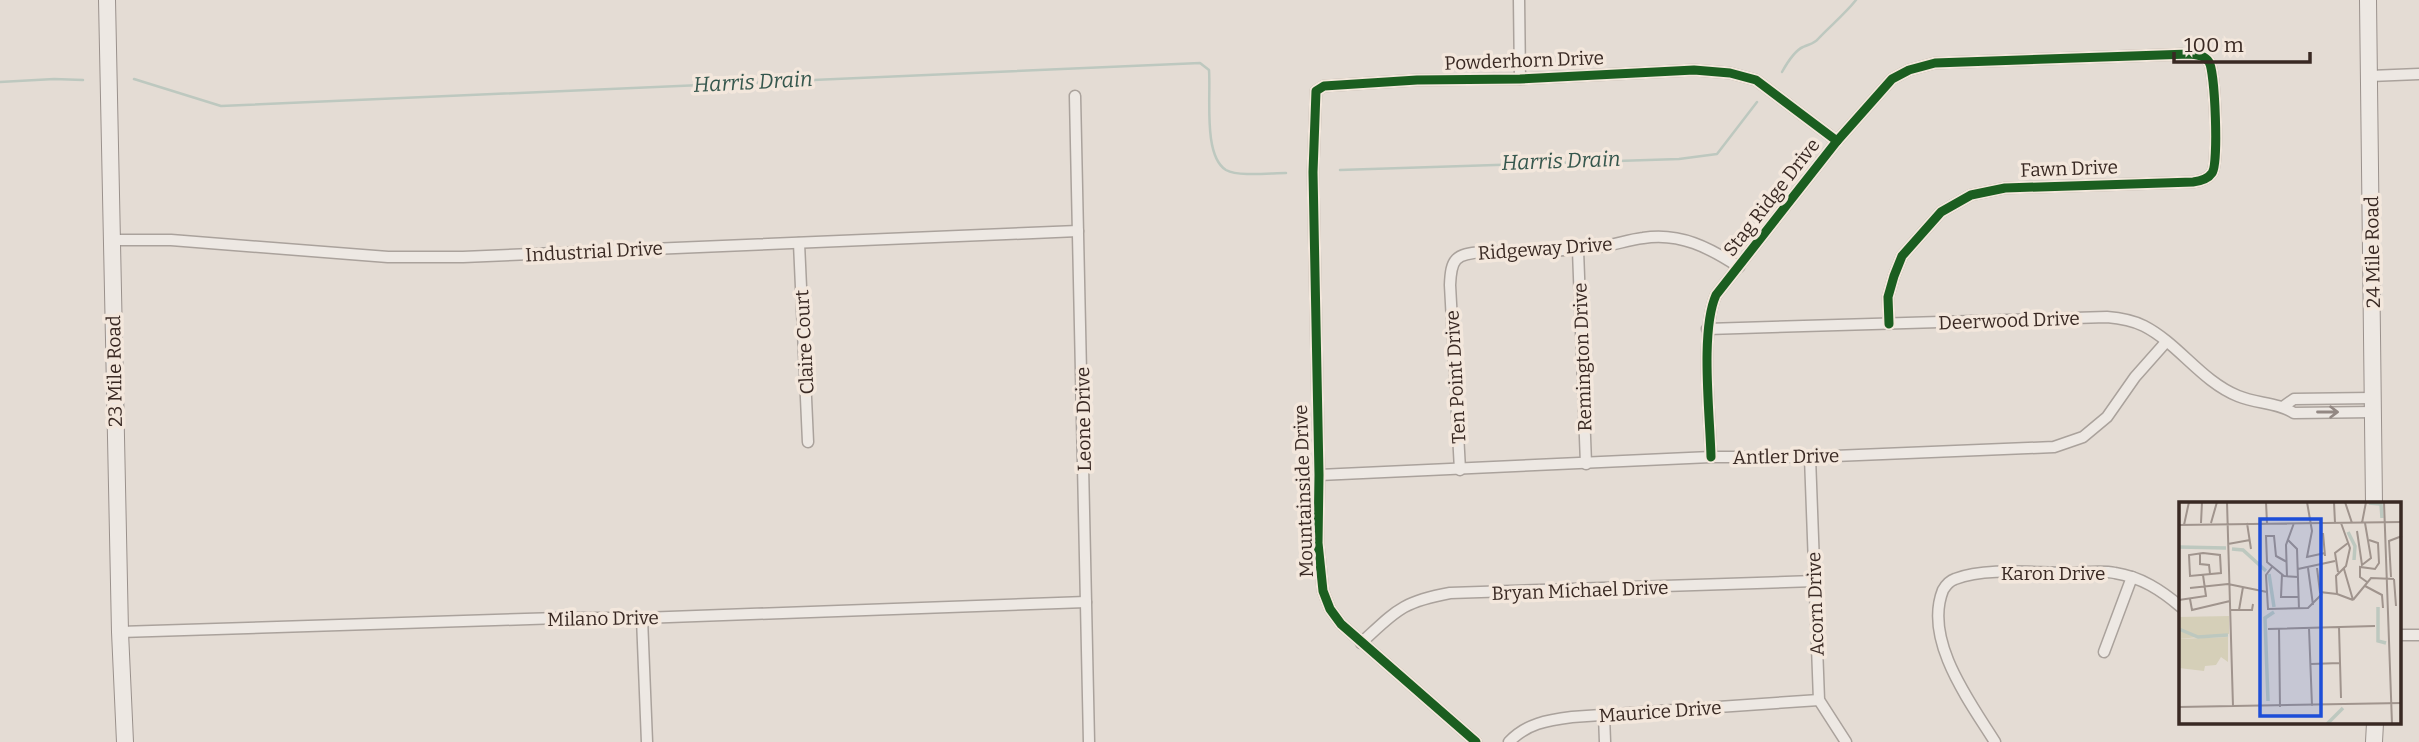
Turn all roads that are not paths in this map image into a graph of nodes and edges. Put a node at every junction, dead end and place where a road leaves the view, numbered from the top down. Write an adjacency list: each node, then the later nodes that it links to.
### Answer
1 (107, 0): 12 (main road, 23 Mile Road)
2 (1519, 0): 7 (street)
3 (2368, 0): 6 (main road, 24 Mile Road)
4 (2205, 58): 9 (street, Stag Ridge Drive); 17 (street, Fawn Drive)
5 (2419, 74): 6 (street)
6 (2370, 76): 20 (main road, 24 Mile Road)
7 (1521, 79): 9 (street, Powderhorn Drive); 10 (street, Powderhorn Drive)
8 (1075, 96): 11 (street, Leone Drive)
9 (1837, 141): 15 (street, Stag Ridge Drive)
10 (1314, 215): 26 (street, Mountainside Drive)
11 (1078, 231): 13 (street, Industrial Drive); 30 (street, Leone Drive)
12 (111, 240): 13 (street, Industrial Drive); 33 (main road, 23 Mile Road)
13 (799, 243): 21 (street, Claire Court)
14 (1578, 250): 15 (street, Ridgeway Drive); 16 (street, Ridgeway Drive); 24 (street, Remington Drive)
15 (1740, 267): 18 (street, Stag Ridge Drive)
16 (1450, 285): 25 (street, Ten Point Drive)
17 (1889, 324): 18 (street, Deerwood Drive); 19 (street, Deerwood Drive)
18 (1707, 329): 22 (street, Stag Ridge Drive)
19 (2166, 342): 20 (street, Deerwood Drive); 23 (street, Antler Drive)
20 (2373, 405): 27 (main road, 24 Mile Road)
21 (808, 442)
22 (1711, 457): 23 (street, Antler Drive); 24 (street, Antler Drive)
23 (1810, 457): 29 (street, Acorn Drive)
24 (1586, 464): 25 (street, Antler Drive)
25 (1460, 470): 26 (street, Antler Drive)
26 (1319, 475): 34 (street, Mountainside Drive)
27 (2374, 502)
28 (2132, 578): 31 (street, Karon Drive); 35 (street); 46 (street, Karon Drive)
29 (1815, 581): 34 (street, Bryan Michael Drive); 36 (street, Acorn Drive)
30 (1086, 603): 32 (street, Milano Drive); 41 (street, Leone Drive)
31 (2179, 605)
32 (642, 618): 33 (street, Milano Drive); 40 (street)
33 (120, 632): 39 (main road, 23 Mile Road)
34 (1361, 643): 42 (street, Mountainside Drive)
35 (2104, 652)
36 (1819, 700): 37 (street, Maurice Drive); 45 (street)
37 (1604, 715): 43 (street, Maurice Drive); 44 (street)
38 (2375, 724): 47 (main road)
39 (125, 742)
40 (647, 742)
41 (1089, 742)
42 (1476, 742)
43 (1509, 742)
44 (1605, 742)
45 (1846, 742)
46 (1995, 742)
47 (2374, 742)

